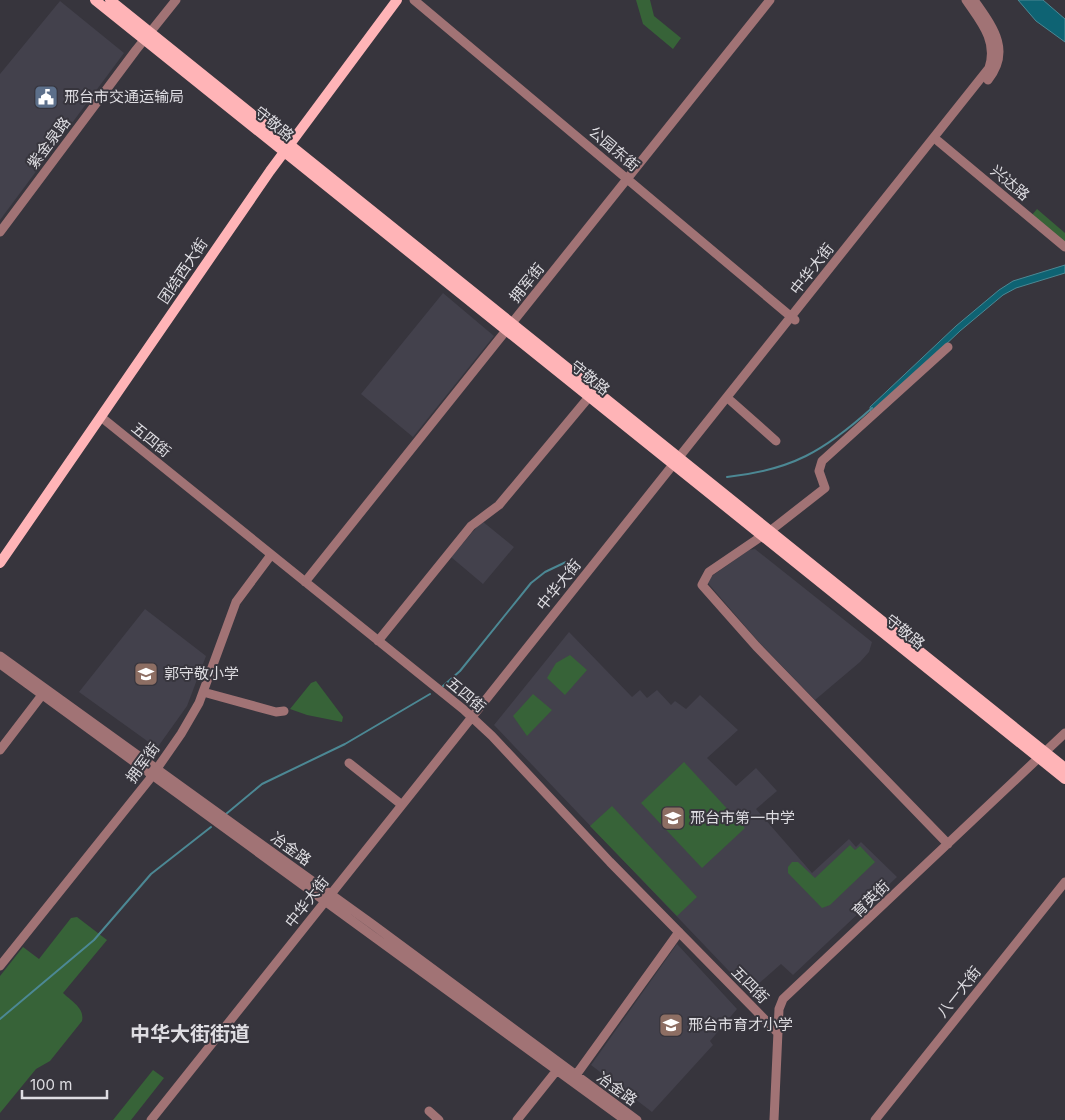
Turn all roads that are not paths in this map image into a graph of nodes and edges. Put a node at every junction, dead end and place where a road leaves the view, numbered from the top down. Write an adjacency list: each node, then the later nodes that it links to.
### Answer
1 (96, 0): 10 (main road, 守敬路)
2 (110, 0): 10 (main road, 守敬路)
3 (176, 0): 10 (street, 紫金泉路)
4 (389, 0): 13 (main road, 团结西大街)
5 (397, 0): 13 (main road, 团结西大街)
6 (414, 0): 14 (street, 公园东街)
7 (770, 0): 14 (street, 拥军街)
8 (966, 0): 11 (street)
9 (974, 0): 11 (street)
10 (147, 36): 13 (main road, 守敬路); 15 (street, 紫金泉路)
11 (992, 70): 12 (street, 中华大街); 17 (street, 中华大街)
12 (938, 142): 16 (street, 兴达路); 17 (street, 中华大街)
13 (284, 146): 18 (main road, 守敬路); 22 (main road, 团结西大街); 26 (main road, 团结西大街)
14 (628, 179): 17 (street, 公园东街); 18 (street, 拥军街)
15 (0, 232)
16 (1065, 246)
17 (793, 318): 21 (street, 中华大街); 24 (street, 中华大街)
18 (509, 327): 20 (main road, 守敬路); 24 (main road, 守敬路); 29 (street, 拥军街)
19 (948, 347): 25 (street)
20 (589, 397): 24 (main road, 守敬路); 30 (street)
21 (732, 400): 23 (street); 24 (street, 中华大街)
22 (101, 417): 27 (street, 五四街); 28 (main road, 团结西大街)
23 (776, 441)
24 (678, 463): 25 (main road, 守敬路); 36 (street, 中华大街)
25 (766, 533): 39 (main road, 守敬路); 45 (street)
26 (0, 553)
27 (271, 555): 29 (street, 五四街); 33 (street, 拥军街)
28 (0, 564)
29 (305, 582): 30 (street, 五四街)
30 (378, 640): 36 (street, 五四街)
31 (0, 656): 42 (street, 冶金路)
32 (0, 664): 34 (street, 冶金路)
33 (203, 692): 35 (street); 42 (street, 拥军街)
34 (42, 695): 38 (street); 42 (street, 冶金路)
35 (284, 712)
36 (474, 719): 44 (street, 中华大街); 48 (street, 中华大街); 49 (street, 五四街)
37 (1065, 733): 39 (street, 育英街)
38 (0, 750)
39 (1041, 754): 41 (main road, 守敬路); 43 (main road, 守敬路); 45 (street, 育英街)
40 (348, 762): 44 (street)
41 (1065, 768)
42 (154, 772): 48 (street, 冶金路); 50 (street, 拥军街)
43 (1065, 779)
44 (402, 805): 48 (street, 中华大街)
45 (948, 844): 51 (street, 育英街)
46 (1065, 882): 62 (street, 八一大街)
47 (1065, 890): 63 (street, 八一大街)
48 (331, 899): 52 (street, 冶金路); 53 (street, 冶金路); 55 (street, 中华大街); 56 (street, 中华大街)
49 (679, 932): 51 (street, 五四街); 53 (street)
50 (0, 966)
51 (778, 1032): 61 (street, 育英街)
52 (557, 1070): 58 (street); 59 (street, 冶金路)
53 (576, 1075): 60 (street, 冶金路)
54 (429, 1111): 57 (street)
55 (152, 1120)
56 (158, 1120)
57 (439, 1120)
58 (518, 1120)
59 (624, 1120)
60 (637, 1120)
61 (774, 1120)
62 (875, 1120)
63 (882, 1120)

